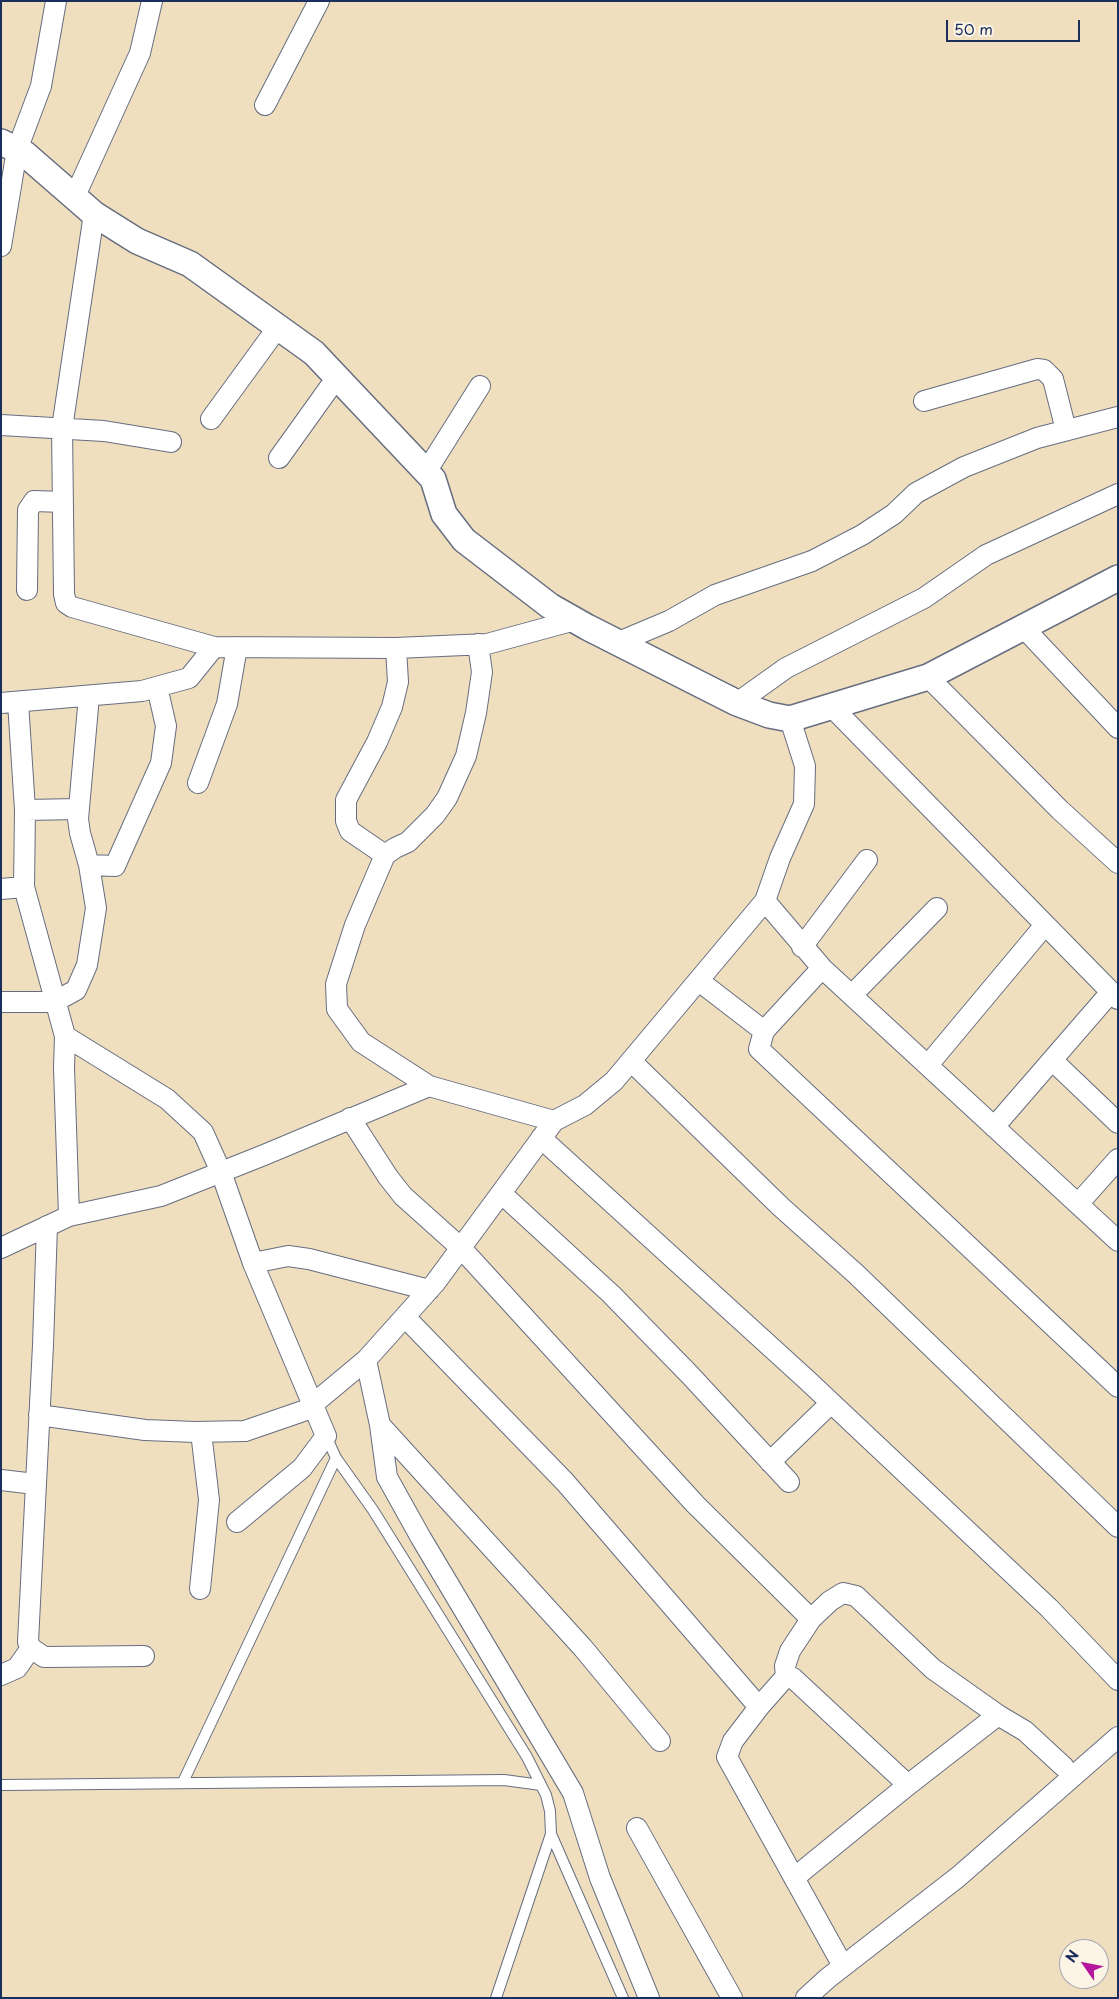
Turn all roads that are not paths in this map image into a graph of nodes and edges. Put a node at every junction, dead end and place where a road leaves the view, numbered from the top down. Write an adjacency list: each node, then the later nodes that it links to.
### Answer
1 (56, 1): 5 (street)
2 (152, 1): 6 (street)
3 (319, 1): 4 (street)
4 (265, 105)
5 (9, 146): 6 (street); 8 (street)
6 (75, 196): 7 (street)
7 (94, 214): 9 (street); 16 (street)
8 (1, 246)
9 (278, 327): 10 (street); 14 (street)
10 (337, 377): 19 (street); 20 (street)
11 (480, 386): 20 (street)
12 (924, 401): 17 (street)
13 (1118, 417): 17 (street)
14 (211, 419)
15 (1, 425): 16 (street)
16 (62, 428): 18 (street); 22 (street)
17 (1066, 430): 27 (street)
18 (171, 442)
19 (279, 458)
20 (426, 472): 25 (street)
21 (1118, 494): 36 (street)
22 (63, 502): 24 (street); 29 (street)
23 (1118, 578): 26 (street)
24 (27, 590)
25 (575, 620): 27 (street); 28 (street)
26 (1023, 627): 32 (street); 39 (street)
27 (619, 642): 36 (street)
28 (478, 644): 31 (street); 43 (street)
29 (214, 646): 30 (street); 33 (street)
30 (237, 647): 31 (street); 40 (street)
31 (396, 648): 43 (street)
32 (928, 677): 37 (street); 45 (street)
33 (157, 687): 34 (street); 46 (street)
34 (89, 696): 35 (street); 41 (street)
35 (10, 703): 42 (street)
36 (737, 703): 38 (street)
37 (831, 706): 38 (street); 51 (street)
38 (790, 719): 49 (street)
39 (1118, 728)
40 (198, 783)
41 (79, 808): 42 (street); 46 (street)
42 (26, 810): 47 (street)
43 (385, 855): 64 (street)
44 (867, 860): 52 (street)
45 (1118, 864)
46 (89, 865): 58 (street)
47 (24, 887): 48 (street); 58 (street)
48 (1, 889)
49 (765, 901): 52 (street); 54 (street)
50 (937, 908): 55 (street)
51 (1045, 925): 56 (street); 63 (street)
52 (802, 947): 53 (street)
53 (822, 968): 55 (street); 59 (street)
54 (699, 981): 59 (street); 62 (street)
55 (852, 995): 63 (street)
56 (1115, 996): 61 (street)
57 (1, 1002): 58 (street)
58 (54, 1002): 60 (street)
59 (764, 1031): 83 (street)
60 (65, 1036): 71 (street); 74 (street)
61 (1052, 1060): 67 (street); 68 (street)
62 (631, 1061): 66 (street); 96 (street)
63 (928, 1065): 68 (street)
64 (429, 1086): 65 (street); 66 (street)
65 (350, 1118): 71 (street); 78 (street)
66 (554, 1121): 69 (street)
67 (1118, 1123)
68 (994, 1126): 73 (street)
69 (542, 1138): 72 (street); 84 (street)
70 (1118, 1159): 73 (street)
71 (221, 1172): 74 (street); 79 (street)
72 (501, 1193): 78 (street); 91 (street)
73 (1078, 1204): 76 (street)
74 (69, 1216): 75 (street)
75 (47, 1226): 77 (street); 86 (street)
76 (1118, 1241)
77 (2, 1242)
78 (461, 1248): 80 (street); 98 (street)
79 (252, 1263): 80 (street); 85 (street)
80 (429, 1290): 81 (street)
81 (405, 1317): 82 (street); 104 (street)
82 (366, 1360): 85 (street); 87 (street)
83 (1118, 1387)
84 (831, 1403): 91 (street); 103 (street)
85 (313, 1404): 88 (street); 89 (street)
86 (39, 1415): 88 (street); 94 (street)
87 (380, 1425): 107 (street); 119 (street)
88 (201, 1432): 97 (street)
89 (326, 1436): 90 (lane); 95 (street)
90 (336, 1458): 109 (lane); 111 (lane)
91 (770, 1462): 93 (street)
92 (1, 1480): 94 (street)
93 (789, 1482)
94 (35, 1484): 99 (street)
95 (237, 1522)
96 (1118, 1527)
97 (200, 1589)
98 (811, 1619): 102 (street); 105 (street)
99 (31, 1648): 100 (street); 101 (street)
100 (144, 1656)
101 (1, 1675)
102 (786, 1677): 104 (street); 112 (street)
103 (1118, 1680)
104 (759, 1707): 115 (street)
105 (998, 1715): 108 (street); 112 (street)
106 (1118, 1737): 116 (street)
107 (660, 1741)
108 (1064, 1767)
109 (183, 1782): 110 (lane); 111 (lane)
110 (1, 1785)
111 (541, 1785): 114 (lane)
112 (908, 1785): 115 (street)
113 (637, 1828): 120 (street)
114 (551, 1834): 117 (lane); 118 (lane)
115 (794, 1878): 116 (street)
116 (842, 1966): 121 (street)
117 (496, 1998)
118 (623, 1998)
119 (649, 1998)
120 (732, 1998)
121 (806, 1998)

